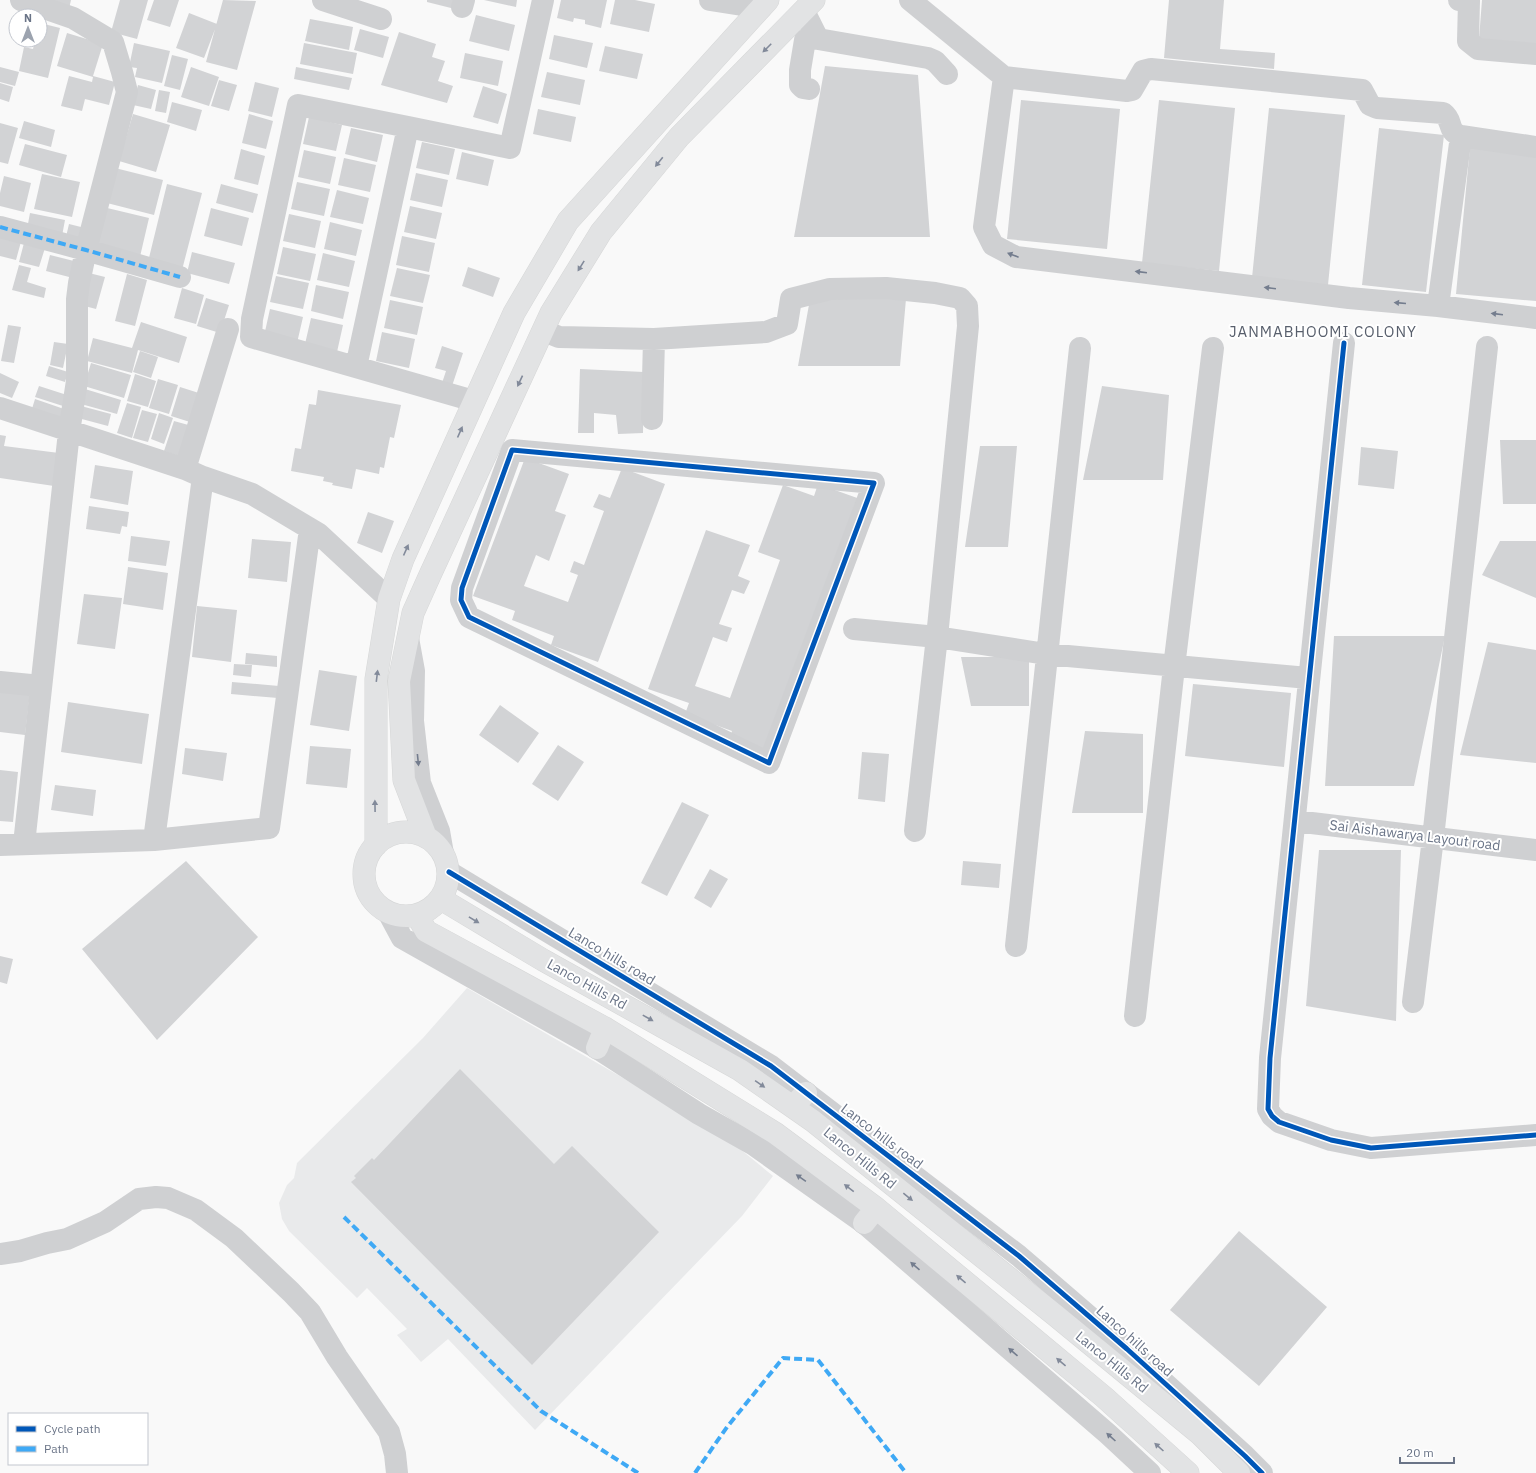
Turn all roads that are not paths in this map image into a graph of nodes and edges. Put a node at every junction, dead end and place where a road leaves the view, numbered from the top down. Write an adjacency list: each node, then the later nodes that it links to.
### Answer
1 (21, 0): 9 (street)
2 (323, 0): 10 (street)
3 (543, 0): 17 (street)
4 (710, 0): 7 (street)
5 (910, 0): 15 (street)
6 (1466, 0): 13 (street)
7 (765, 4): 18 (main road)
8 (809, 6): 11 (main road); 12 (street)
9 (77, 9): 23 (street)
10 (381, 19)
11 (787, 28): 12 (street); 20 (main road, one-way to 20)
12 (811, 40): 14 (street); 16 (street)
13 (1536, 54)
14 (947, 74)
15 (1004, 77): 19 (street); 25 (street, one-way to 15)
16 (809, 89)
17 (408, 127): 34 (street); 34 (street)
18 (653, 127): 20 (main road); 35 (main road)
19 (1461, 136): 21 (street); 25 (street)
20 (672, 146): 28 (main road, one-way to 28)
21 (1536, 147)
22 (0, 227): 23 (street)
23 (86, 250): 24 (street); 38 (street)
24 (180, 277)
25 (1438, 306): 26 (street, one-way to 25)
26 (1536, 318)
27 (228, 329): 39 (street)
28 (544, 331): 29 (street); 40 (main road, one-way to 40)
29 (654, 339): 37 (street); 47 (street)
30 (1344, 343): 51 (street)
31 (1487, 347): 57 (street)
32 (1080, 348): 49 (street)
33 (1213, 348): 50 (street)
34 (356, 367): 35 (street)
35 (474, 401): 45 (main road, one-way to 35)
36 (0, 408): 38 (street)
37 (652, 419)
38 (69, 432): 39 (street); 53 (street)
39 (194, 473): 43 (street); 58 (street)
40 (464, 502): 41 (street); 42 (main road)
41 (490, 512): 44 (street); 44 (street)
42 (455, 521): 44 (street); 48 (main road)
43 (310, 528): 45 (street); 58 (street)
44 (482, 532)
45 (389, 599): 61 (main road, one-way to 45)
46 (854, 629): 47 (street)
47 (937, 637): 49 (street); 55 (street)
48 (408, 638): 56 (main road); 63 (street, one-way to 63)
49 (1046, 654): 50 (street); 67 (street)
50 (1174, 667): 51 (street); 69 (street)
51 (1308, 678): 54 (street)
52 (0, 682): 53 (street)
53 (41, 686): 59 (street)
54 (1295, 821): 57 (street, Sai Aishawarya Layout road); 73 (street)
55 (915, 831)
56 (426, 837): 61 (main road); 63 (main road)
57 (1433, 838): 62 (street, Sai Aishawarya Layout road); 68 (street)
58 (154, 840): 59 (street)
59 (24, 844): 60 (street)
60 (0, 845)
61 (376, 845): 65 (main road)
62 (1536, 850)
63 (446, 863): 64 (main road); 72 (street, Lanco hills road)
64 (441, 899): 66 (main road); 72 (main road, Lanco Hills Rd, one-way to 72)
65 (388, 912): 66 (main road); 71 (street)
66 (417, 915): 70 (main road, Lanco Hills Rd)
67 (1016, 946)
68 (1413, 1002)
69 (1135, 1016)
70 (605, 1028): 71 (main road); 74 (main road, Lanco Hills Rd, one-way to 70)
71 (597, 1048): 74 (street, one-way to 71)
72 (799, 1100): 76 (main road, Lanco Hills Rd, one-way to 76); 78 (street, Lanco hills road)
73 (1536, 1135)
74 (870, 1215): 77 (main road, Lanco Hills Rd, one-way to 74); 80 (street, one-way to 74)
75 (0, 1254): 79 (street)
76 (1109, 1359): 77 (main road); 78 (main road, Lanco Hills Rd)
77 (1086, 1382): 81 (main road, Lanco Hills Rd, one-way to 77)
78 (1169, 1398): 82 (main road, Lanco Hills Rd); 83 (street, Lanco hills road)
79 (397, 1473)
80 (1150, 1473)
81 (1188, 1473)
82 (1239, 1473)
83 (1262, 1473)

